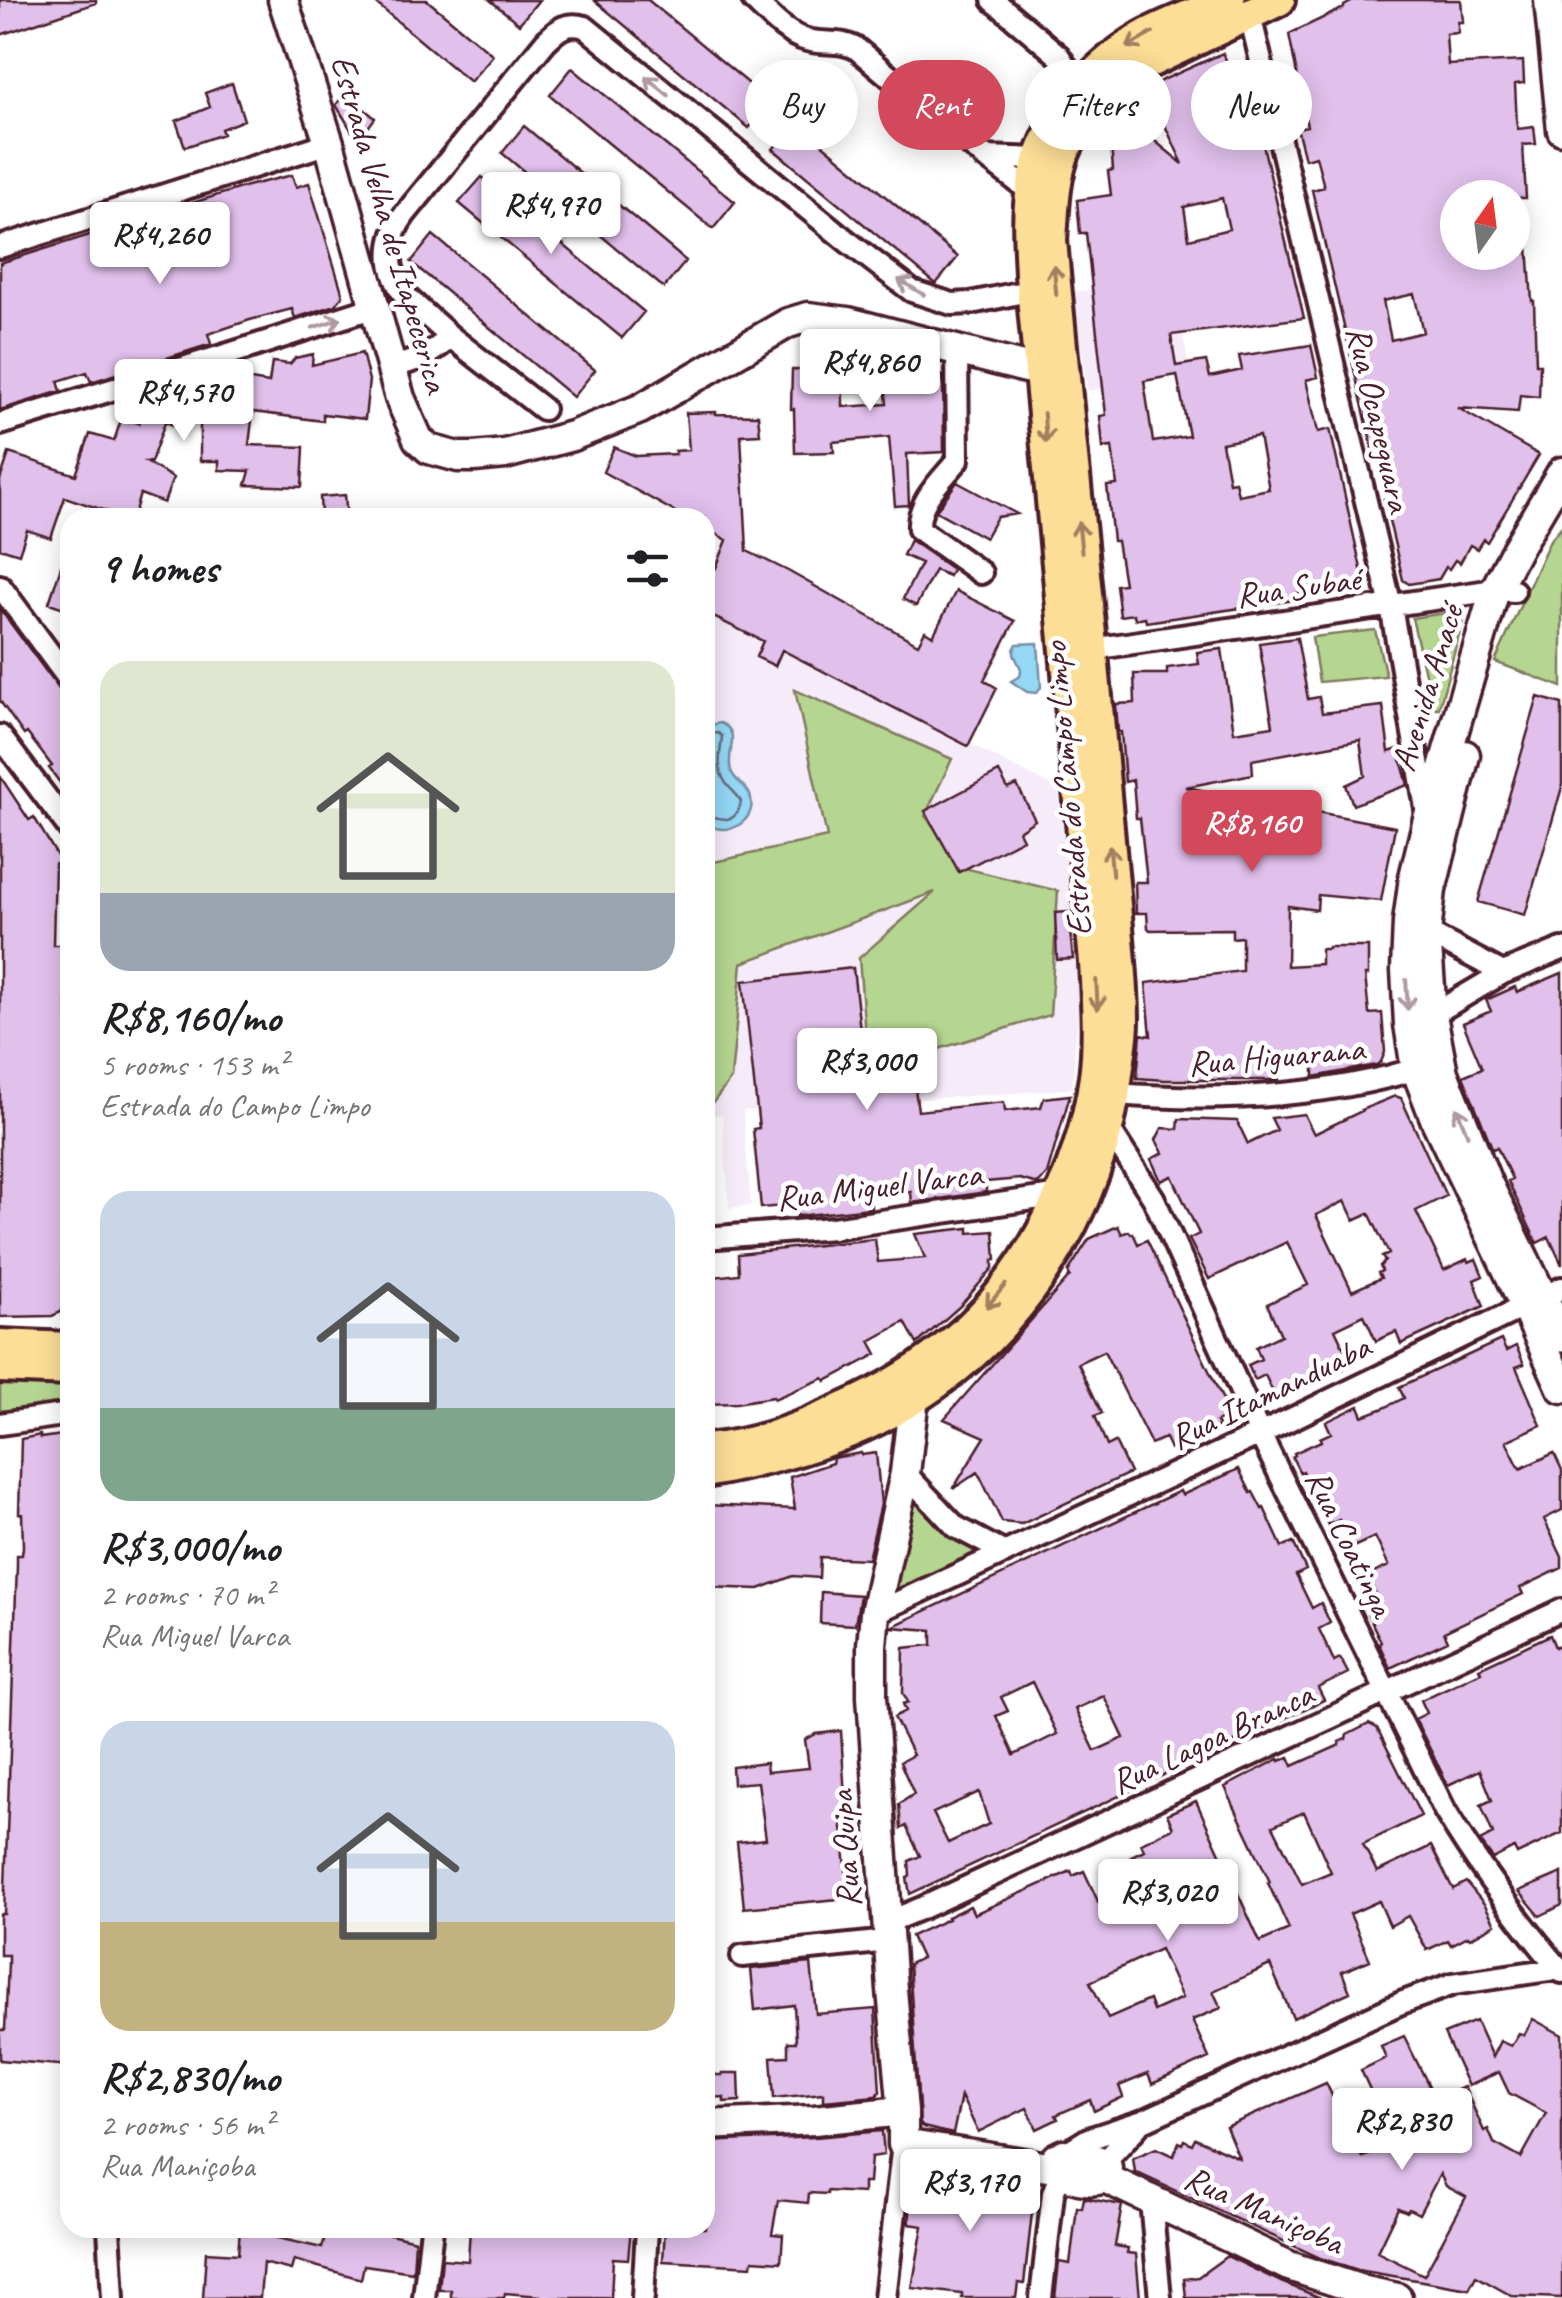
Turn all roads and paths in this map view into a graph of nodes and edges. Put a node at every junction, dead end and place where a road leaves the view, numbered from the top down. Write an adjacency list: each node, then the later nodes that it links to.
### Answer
1 (284, 0): 10 (street, Estrada Velha de Itapecerica)
2 (752, 0): 12 (street)
3 (993, 0): 7 (street)
4 (1279, 0): 6 (main road, Estrada do Campo Limpo)
5 (1549, 0): 9 (street)
6 (1240, 8): 8 (main road, Estrada do Campo Limpo, one-way to 8); 21 (main road, Estrada do Campo Limpo, one-way to 6); 29 (street, Rua Ocapeguara)
7 (1065, 60)
8 (1108, 60)
9 (1562, 130)
10 (330, 143): 15 (street); 17 (street, Estrada Velha de Itapecerica)
11 (1044, 150): 13 (main road, Estrada do Campo Limpo)
12 (984, 156): 13 (street); 14 (street)
13 (1040, 159): 14 (main road, Estrada do Campo Limpo)
14 (1031, 192): 16 (main road, Estrada do Campo Limpo)
15 (0, 247)
16 (1033, 290): 18 (street, one-way to 18); 21 (main road, Estrada do Campo Limpo)
17 (375, 307): 20 (street, Estrada Velha de Itapecerica); 23 (street, one-way to 17)
18 (451, 337): 20 (street); 22 (street)
19 (957, 350): 20 (street, Estrada Velha de Itapecerica); 21 (street, Estrada Velha de Itapecerica); 26 (street)
20 (391, 366)
21 (1052, 374): 30 (main road, Estrada do Campo Limpo, one-way to 21); 42 (main road, Estrada do Campo Limpo, one-way to 42)
22 (544, 410)
23 (0, 424)
24 (1562, 472): 28 (street, Avenida Anacé)
25 (1562, 494): 28 (street, Avenida Anacé)
26 (981, 573)
27 (0, 586): 31 (street)
28 (1505, 590): 29 (street, Rua Subaé); 34 (street, Avenida Anacé)
29 (1391, 606): 30 (street, Rua Subaé); 34 (street, Rua Ocapeguara)
30 (1092, 649): 40 (main road, Estrada do Campo Limpo, one-way to 30)
31 (60, 667)
32 (0, 736): 33 (street)
33 (60, 817)
34 (1436, 825): 35 (street, Avenida Anacé); 39 (street, Avenida Anacé, one-way to 39)
35 (1426, 932): 37 (street); 38 (street, Avenida Anacé)
36 (1562, 949): 37 (street)
37 (1503, 973): 38 (street)
38 (1432, 1015): 39 (street, Avenida Anacé)
39 (1429, 1065): 40 (street, Rua Higuarana); 44 (street, Avenida Anacé)
40 (1115, 1094): 41 (main road, Estrada do Campo Limpo)
41 (1108, 1126): 51 (main road, Estrada do Campo Limpo); 54 (street, Rua Coatinga)
42 (1061, 1195): 43 (street, Rua Miguel Varca); 55 (main road, Estrada do Campo Limpo, one-way to 55)
43 (715, 1237)
44 (1543, 1297): 45 (street, Avenida Anacé); 50 (street, Avenida Anacé); 54 (street, Rua Itamanduaba)
45 (1562, 1336)
46 (0, 1345): 47 (main road)
47 (60, 1348)
48 (0, 1367): 49 (main road)
49 (60, 1370)
50 (1562, 1388)
51 (914, 1398): 56 (main road, Estrada do Campo Limpo); 57 (street, Rua Quipa)
52 (60, 1415): 53 (street)
53 (0, 1424)
54 (1260, 1434): 58 (street, Rua Itamanduaba); 61 (street, Rua Coatinga)
55 (715, 1449)
56 (715, 1470)
57 (905, 1472): 58 (street); 60 (street, Rua Quipa)
58 (1005, 1554): 60 (street, Rua Itamanduaba)
59 (1562, 1610): 61 (street, Rua Lagoa Branca)
60 (875, 1613): 62 (street, Rua Quipa)
61 (1386, 1692): 62 (street, Rua Lagoa Branca); 64 (street, Rua Coatinga)
62 (889, 1931): 63 (street, Rua Lagoa Branca); 65 (street, Rua Quipa)
63 (742, 1956)
64 (1561, 1970): 66 (street)
65 (903, 2111): 67 (street); 68 (street, Rua Quipa)
66 (1143, 2121): 69 (street); 70 (street)
67 (715, 2125)
68 (902, 2144): 69 (street); 78 (street, Rua Quipa)
69 (1061, 2165): 70 (street); 79 (street)
70 (1106, 2173): 71 (street, Rua Maniçoba)
71 (1151, 2201): 80 (street); 81 (street, Rua Maniçoba)
72 (110, 2238): 75 (street)
73 (431, 2238): 76 (street)
74 (646, 2238): 77 (street)
75 (113, 2298)
76 (424, 2298)
77 (643, 2298)
78 (886, 2298)
79 (1041, 2298)
80 (1160, 2298)
81 (1398, 2298)

